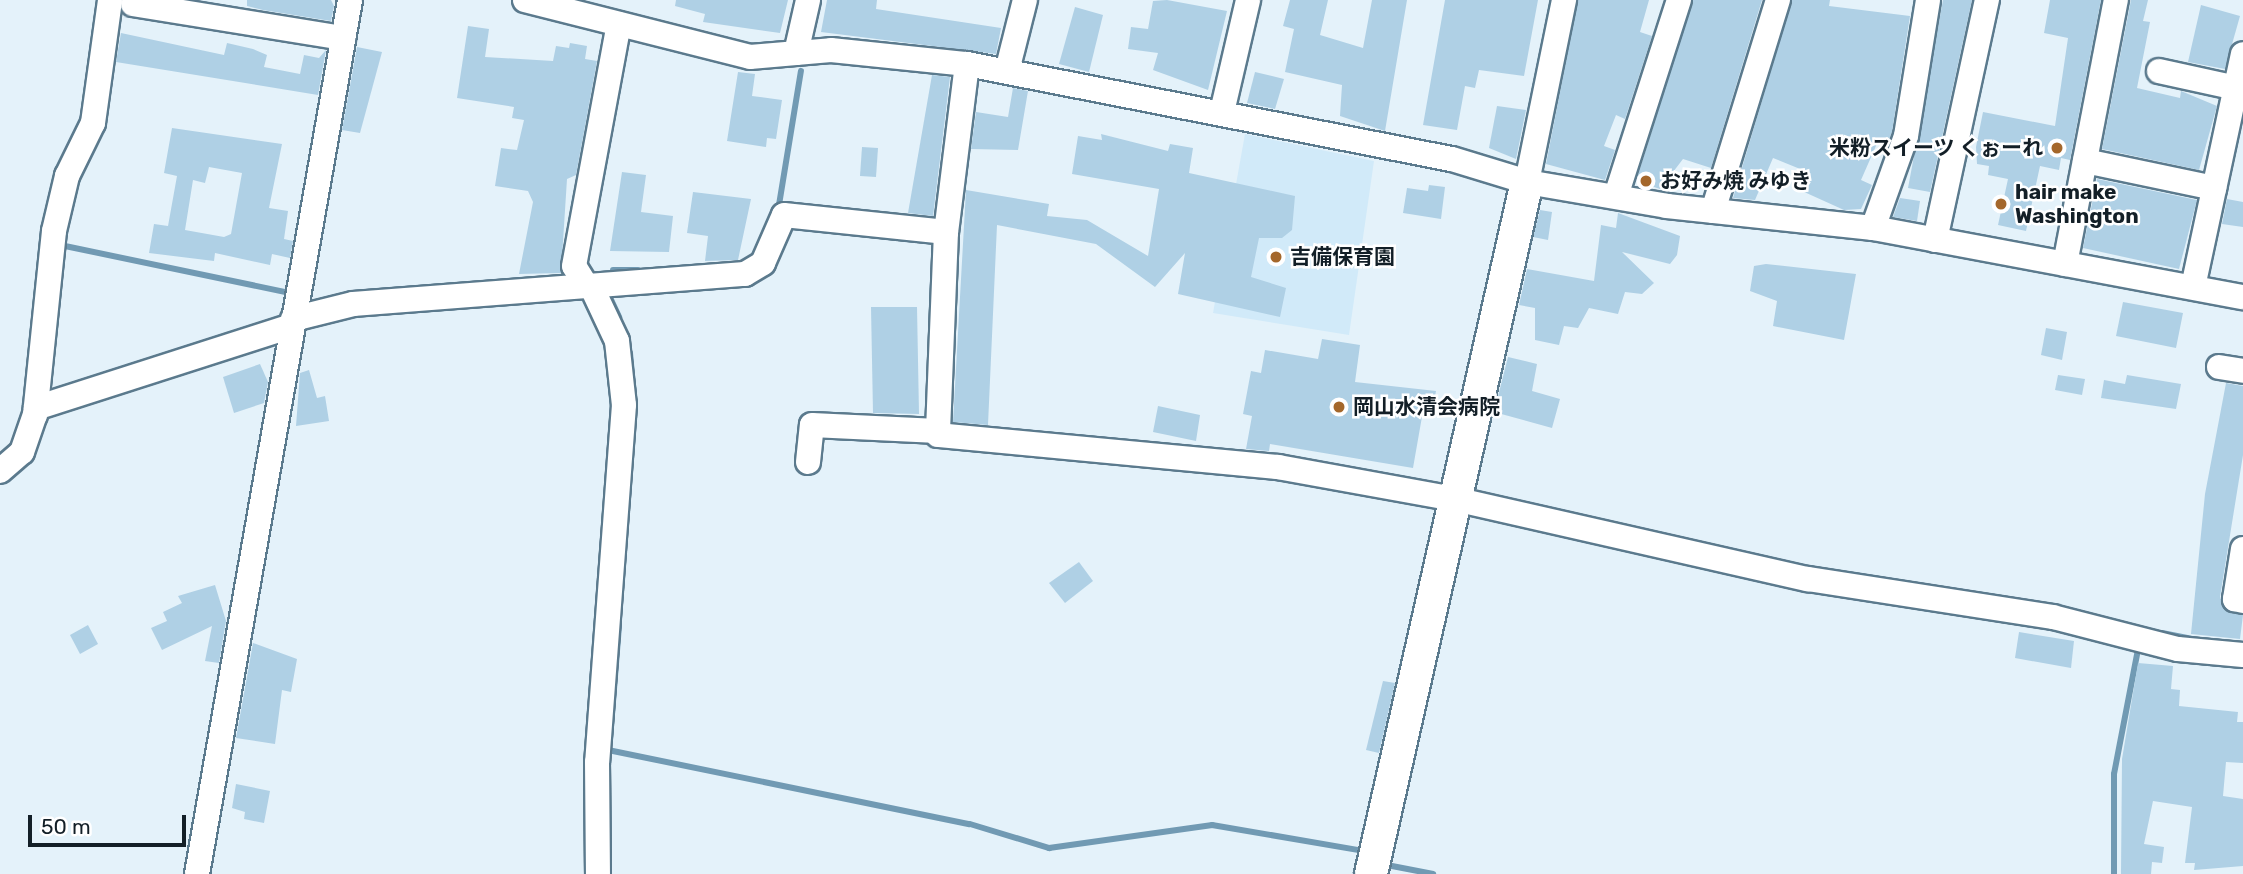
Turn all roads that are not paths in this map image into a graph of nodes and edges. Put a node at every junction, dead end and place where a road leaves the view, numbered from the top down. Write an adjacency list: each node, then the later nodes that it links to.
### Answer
1 (350, 0): 14 (street)
2 (525, 0): 13 (street)
3 (808, 0): 15 (street)
4 (1026, 0): 18 (street)
5 (1248, 0): 21 (street)
6 (1564, 0): 23 (street)
7 (1679, 0): 25 (street)
8 (1778, 0): 26 (street)
9 (1928, 0): 27 (street)
10 (1987, 0): 29 (street)
11 (2116, 0): 22 (street)
12 (122, 2): 14 (street); 35 (street)
13 (619, 24): 15 (street); 31 (street)
14 (344, 38): 34 (street)
15 (796, 53): 17 (street)
16 (2243, 54): 20 (street)
17 (967, 64): 18 (street); 28 (street)
18 (1007, 71): 21 (street)
19 (2159, 71): 20 (street)
20 (2236, 88): 24 (street)
21 (1222, 112): 23 (street)
22 (2085, 161): 24 (street); 30 (street)
23 (1527, 182): 25 (street); 39 (street)
24 (2214, 188): 32 (street)
25 (1616, 196): 26 (street)
26 (1713, 211): 27 (street)
27 (1873, 228): 29 (street)
28 (946, 232): 31 (street); 36 (street)
29 (1935, 240): 30 (street)
30 (2066, 264): 32 (street)
31 (591, 283): 34 (street); 44 (street)
32 (2193, 288): 33 (street)
33 (2243, 297)
34 (295, 308): 35 (street); 43 (street)
35 (42, 407): 38 (street)
36 (938, 431): 37 (street); 39 (street)
37 (808, 462)
38 (0, 471)
39 (1459, 500): 42 (street); 45 (street)
40 (2243, 549): 41 (street)
41 (2243, 601)
42 (2243, 655)
43 (197, 874)
44 (598, 874)
45 (1371, 874)

